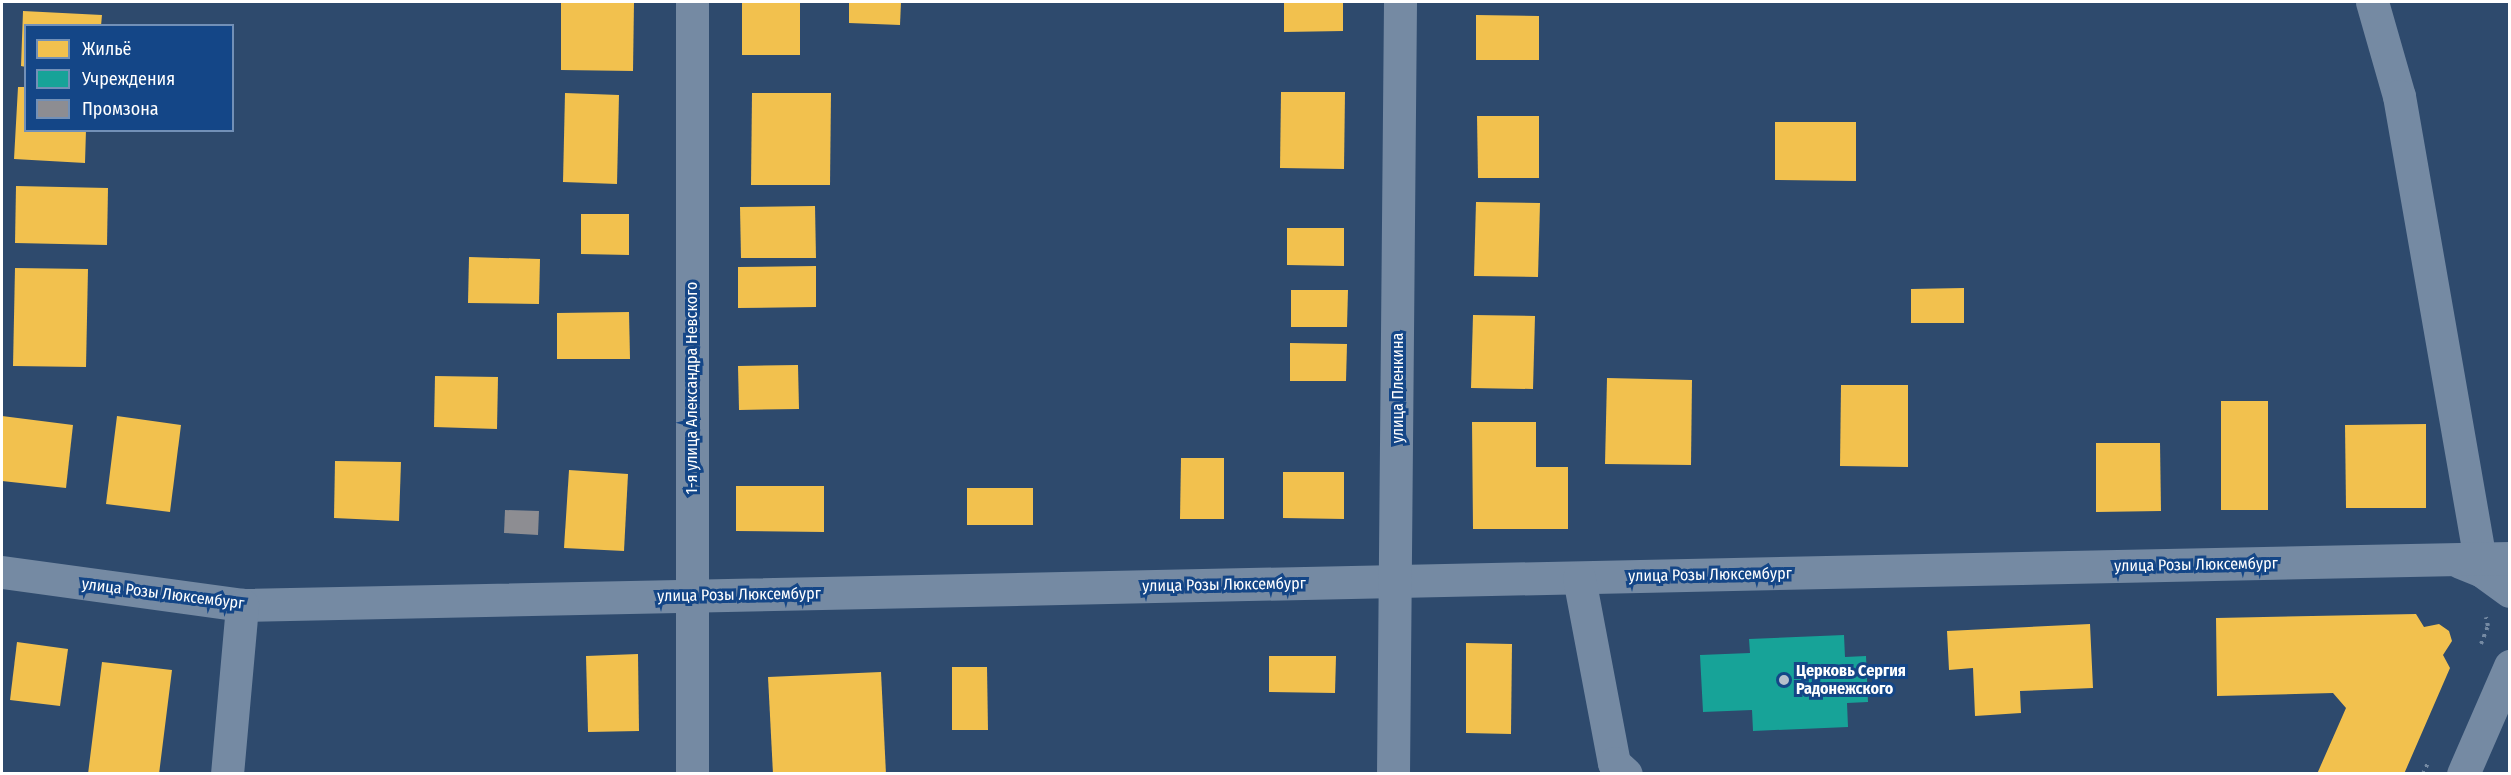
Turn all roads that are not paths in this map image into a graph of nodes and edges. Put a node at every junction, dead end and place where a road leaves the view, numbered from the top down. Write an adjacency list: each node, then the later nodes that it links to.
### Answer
1 (692, 2): 9 (street, 1-я улица Александра Невского)
2 (1400, 2): 7 (street, улица Пленкина)
3 (2373, 2): 4 (street)
4 (2480, 559): 6 (street, улица Розы Люксембург); 8 (street, улица Розы Люксембург)
5 (2, 572): 10 (street, улица Розы Люксембург)
6 (1579, 578): 7 (street, улица Розы Люксембург); 15 (street)
7 (1397, 581): 9 (street, улица Розы Люксембург); 14 (street, улица Пленкина)
8 (2510, 591)
9 (692, 596): 10 (street, улица Розы Люксембург); 13 (street, 1-я улица Александра Невского)
10 (242, 605): 12 (street)
11 (2510, 666): 16 (street)
12 (227, 774)
13 (692, 774)
14 (1394, 774)
15 (1626, 774)
16 (2463, 774)

